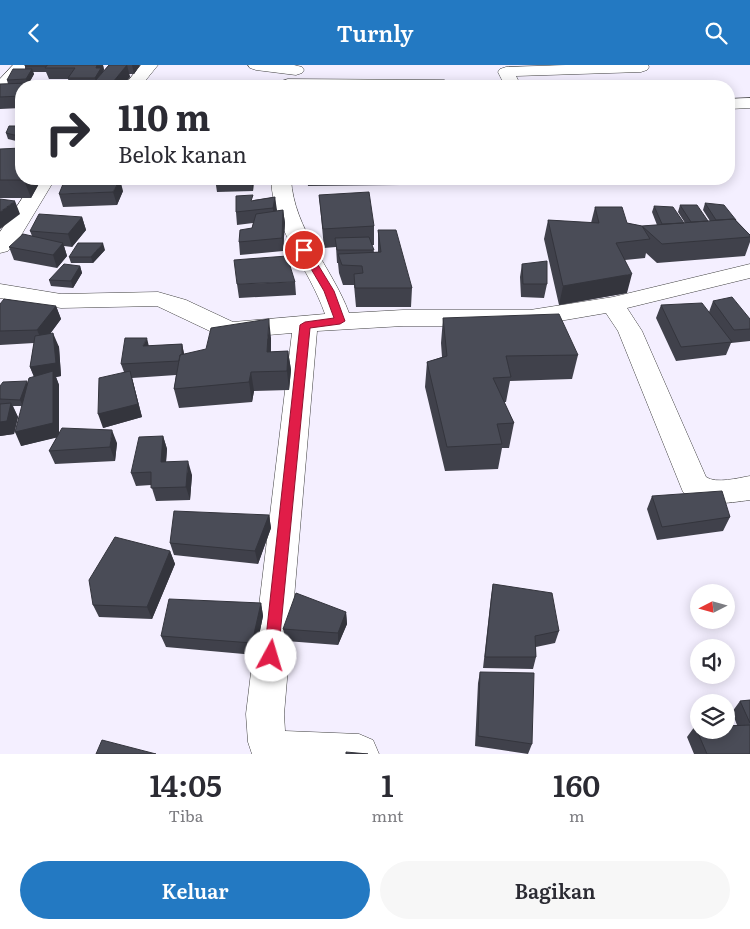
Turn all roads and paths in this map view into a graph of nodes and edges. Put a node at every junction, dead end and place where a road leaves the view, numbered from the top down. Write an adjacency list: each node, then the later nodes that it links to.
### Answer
1 (22, 65): 9 (street)
2 (150, 65): 6 (street)
3 (256, 65): 5 (street)
4 (644, 71): 8 (street)
5 (293, 76): 7 (street)
6 (137, 80)
7 (360, 80)
8 (510, 80)
9 (0, 89)
10 (750, 103): 11 (street)
11 (735, 104)
12 (41, 185): 14 (street)
13 (281, 189): 18 (street)
14 (0, 246)
15 (750, 271): 17 (street)
16 (0, 291): 19 (street)
17 (612, 304): 18 (street); 20 (street)
18 (340, 321): 19 (street)
19 (305, 325): 21 (street)
20 (750, 488)
21 (271, 752): 22 (street)
22 (359, 754)

